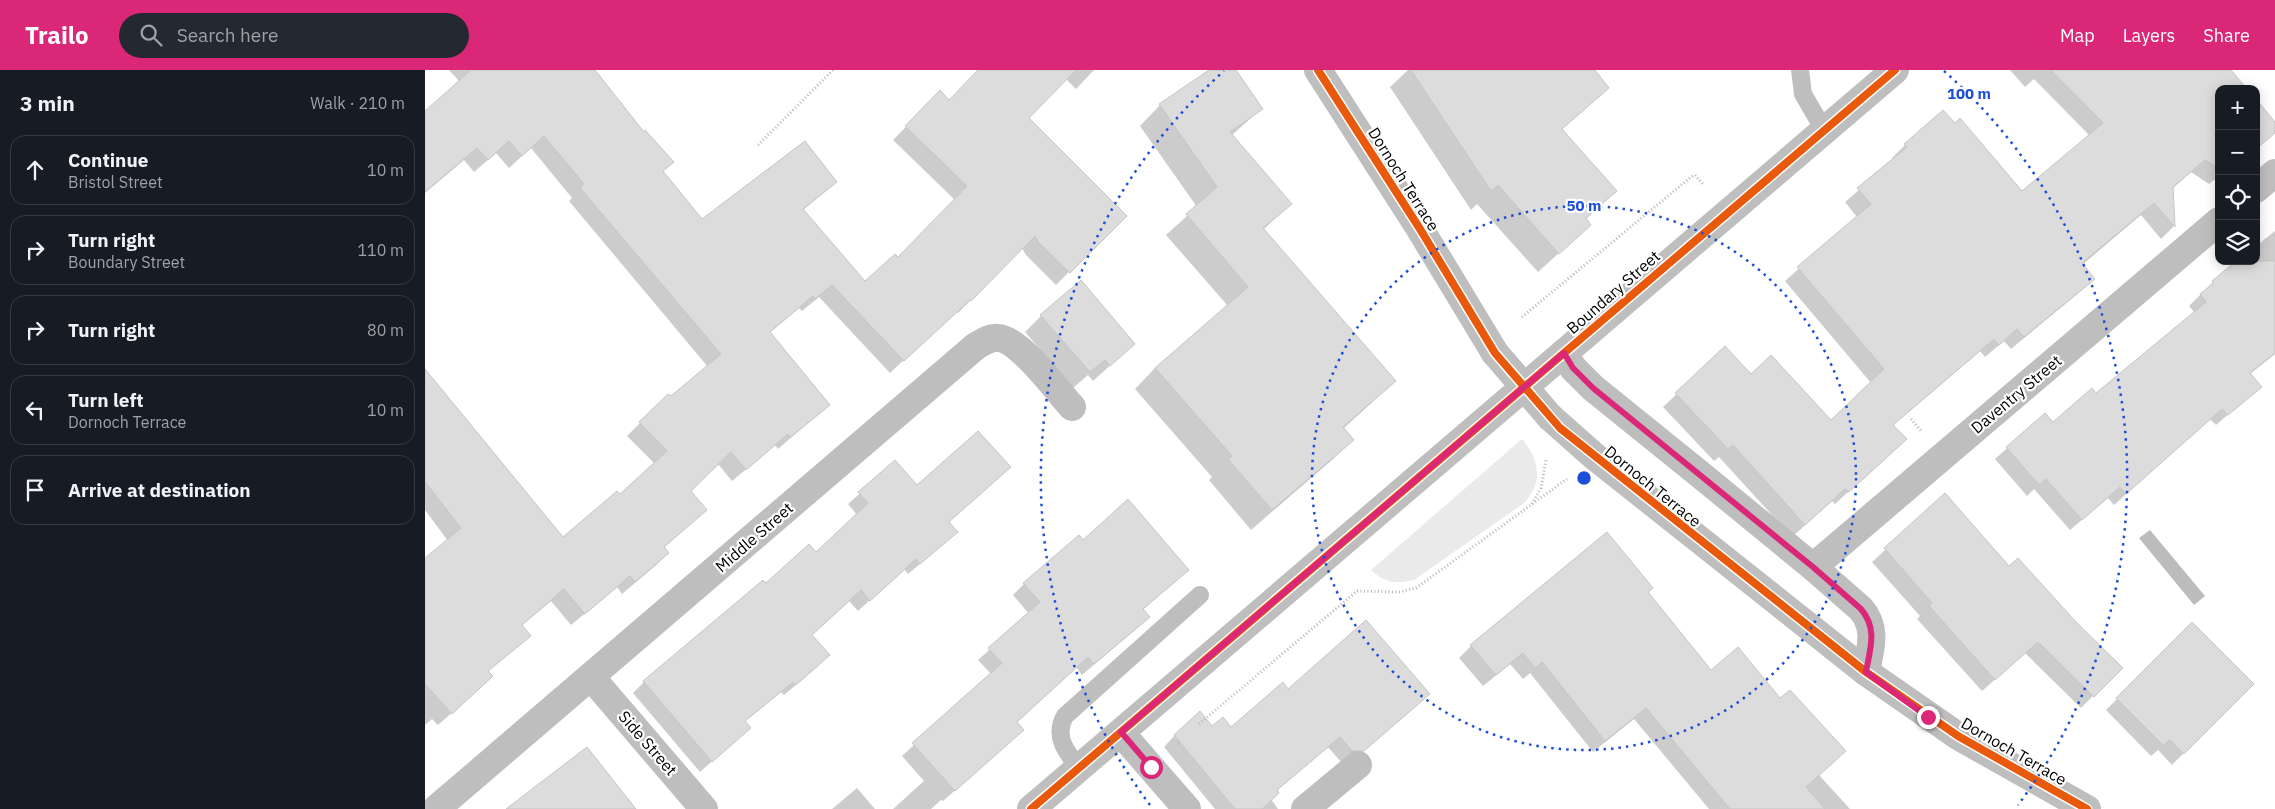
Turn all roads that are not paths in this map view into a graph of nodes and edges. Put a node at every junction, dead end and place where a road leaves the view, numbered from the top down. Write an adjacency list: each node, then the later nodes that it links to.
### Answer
1 (1318, 70): 12 (street, Dornoch Terrace, bridge)
2 (1800, 70): 4 (lane)
3 (1895, 70): 4 (street, Boundary Street)
4 (1824, 130): 8 (street, Boundary Street)
5 (2275, 173): 6 (street)
6 (2260, 186)
7 (2215, 224): 10 (street, Daventry Street)
8 (1564, 353): 10 (street); 14 (street, Boundary Street)
9 (1072, 407): 13 (street, Middle Street)
10 (1813, 567): 12 (street)
11 (1200, 595): 16 (lane)
12 (1866, 672): 22 (street, Dornoch Terrace)
13 (591, 677): 17 (street, Middle Street); 18 (street, Side Street)
14 (1121, 732): 16 (street, Boundary Street); 20 (street)
15 (1358, 765): 21 (street)
16 (1079, 768): 19 (street, Boundary Street)
17 (436, 809)
18 (704, 809)
19 (1031, 809)
20 (1187, 809)
21 (1305, 809)
22 (2087, 809)

